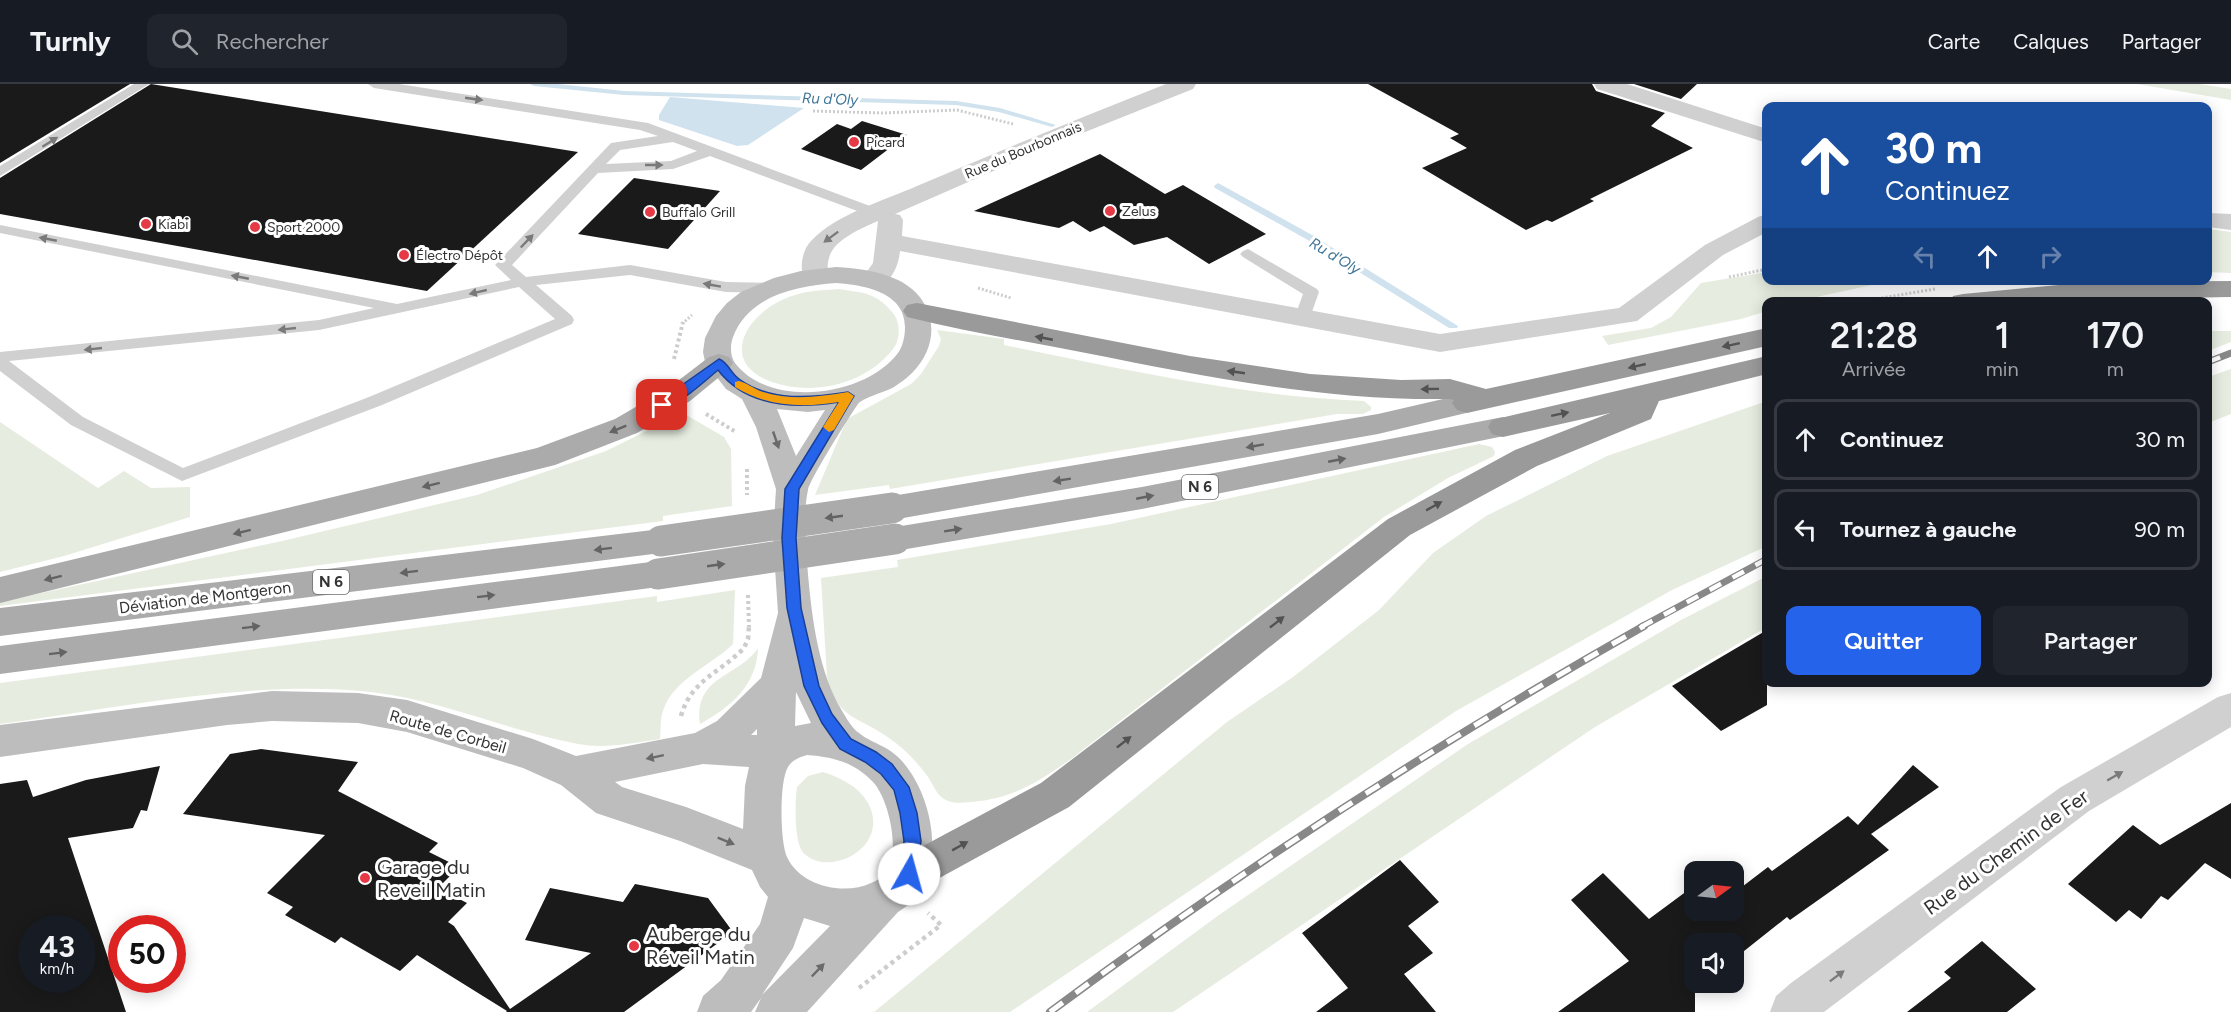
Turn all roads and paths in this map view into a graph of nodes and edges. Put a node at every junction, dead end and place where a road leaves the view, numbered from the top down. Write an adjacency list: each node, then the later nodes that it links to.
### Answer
1 (143, 84): 11 (lane, one-way to 1)
2 (374, 84): 7 (lane, one-way to 7)
3 (1605, 84): 6 (street)
4 (1174, 87): 8 (street, Rue du Bourbonnais)
5 (813, 111): 8 (path)
6 (1762, 134)
7 (673, 138): 9 (lane); 10 (lane)
8 (1047, 140): 12 (street, Rue du Bourbonnais)
9 (710, 151): 10 (lane, one-way to 9); 13 (lane)
10 (596, 169): 22 (lane, one-way to 10)
11 (0, 172)
12 (902, 202): 13 (street, Rue du Bourbonnais); 18 (street)
13 (873, 212): 20 (street, Rue du Bourbonnais, one-way to 20)
14 (2212, 220): 15 (street)
15 (2231, 222)
16 (1762, 225): 31 (street)
17 (0, 229): 27 (lane, one-way to 17)
18 (888, 241): 21 (street); 31 (street)
19 (1248, 254): 31 (lane)
20 (815, 276): 21 (main road); 24 (main road)
21 (874, 280): 30 (main road)
22 (522, 282): 23 (lane, one-way to 22); 27 (lane, one-way to 27); 34 (lane)
23 (726, 287): 24 (lane); 37 (path)
24 (770, 288): 35 (main road)
25 (2231, 289): 26 (highway)
26 (2004, 297)
27 (400, 309): 33 (lane, one-way to 33)
28 (2212, 310): 29 (highway)
29 (2231, 310)
30 (917, 311): 40 (main road); 41 (highway, one-way to 30)
31 (1302, 319)
32 (1762, 338): 41 (highway, N 6, one-way to 41)
33 (0, 357)
34 (0, 363)
35 (719, 363): 37 (main road); 38 (main road)
36 (1762, 366): 39 (highway, N 6)
37 (680, 394): 44 (path); 51 (main road, one-way to 51)
38 (754, 394): 40 (main road); 46 (main road, one-way to 46)
39 (1647, 395): 43 (highway, N 6, one-way to 39); 63 (highway, one-way to 39)
40 (848, 396): 46 (main road)
41 (1487, 399): 42 (highway, N 6)
42 (1456, 406): 48 (main road, N 6, one-way to 48)
43 (1503, 427): 48 (main road, N 6, one-way to 43)
44 (741, 439)
45 (747, 463): 47 (path)
46 (792, 489): 52 (main road)
47 (747, 497)
48 (893, 524): 49 (main road, N 6, bridge)
49 (660, 558): 53 (main road, Déviation de Montgeron / N 6, one-way to 53); 54 (main road, N 6, one-way to 49)
50 (748, 588): 57 (path)
51 (0, 590)
52 (794, 608): 55 (main road); 59 (main road)
53 (0, 622)
54 (0, 660)
55 (778, 686): 57 (main road); 60 (main road)
56 (2231, 708): 69 (street, Rue du Chemin de Fer, one-way to 56)
57 (692, 734): 60 (main road); 61 (main road, one-way to 61)
58 (0, 741): 61 (main road, Route de Corbeil)
59 (845, 744): 60 (main road); 63 (main road)
60 (775, 753): 62 (main road)
61 (575, 773): 62 (main road, Route de Corbeil, one-way to 62)
62 (766, 857): 64 (main road)
63 (895, 888): 64 (main road); 68 (main road, one-way to 63)
64 (791, 890): 67 (main road)
65 (941, 925): 66 (path)
66 (856, 990)
67 (719, 1012)
68 (777, 1012)
69 (1792, 1012)

